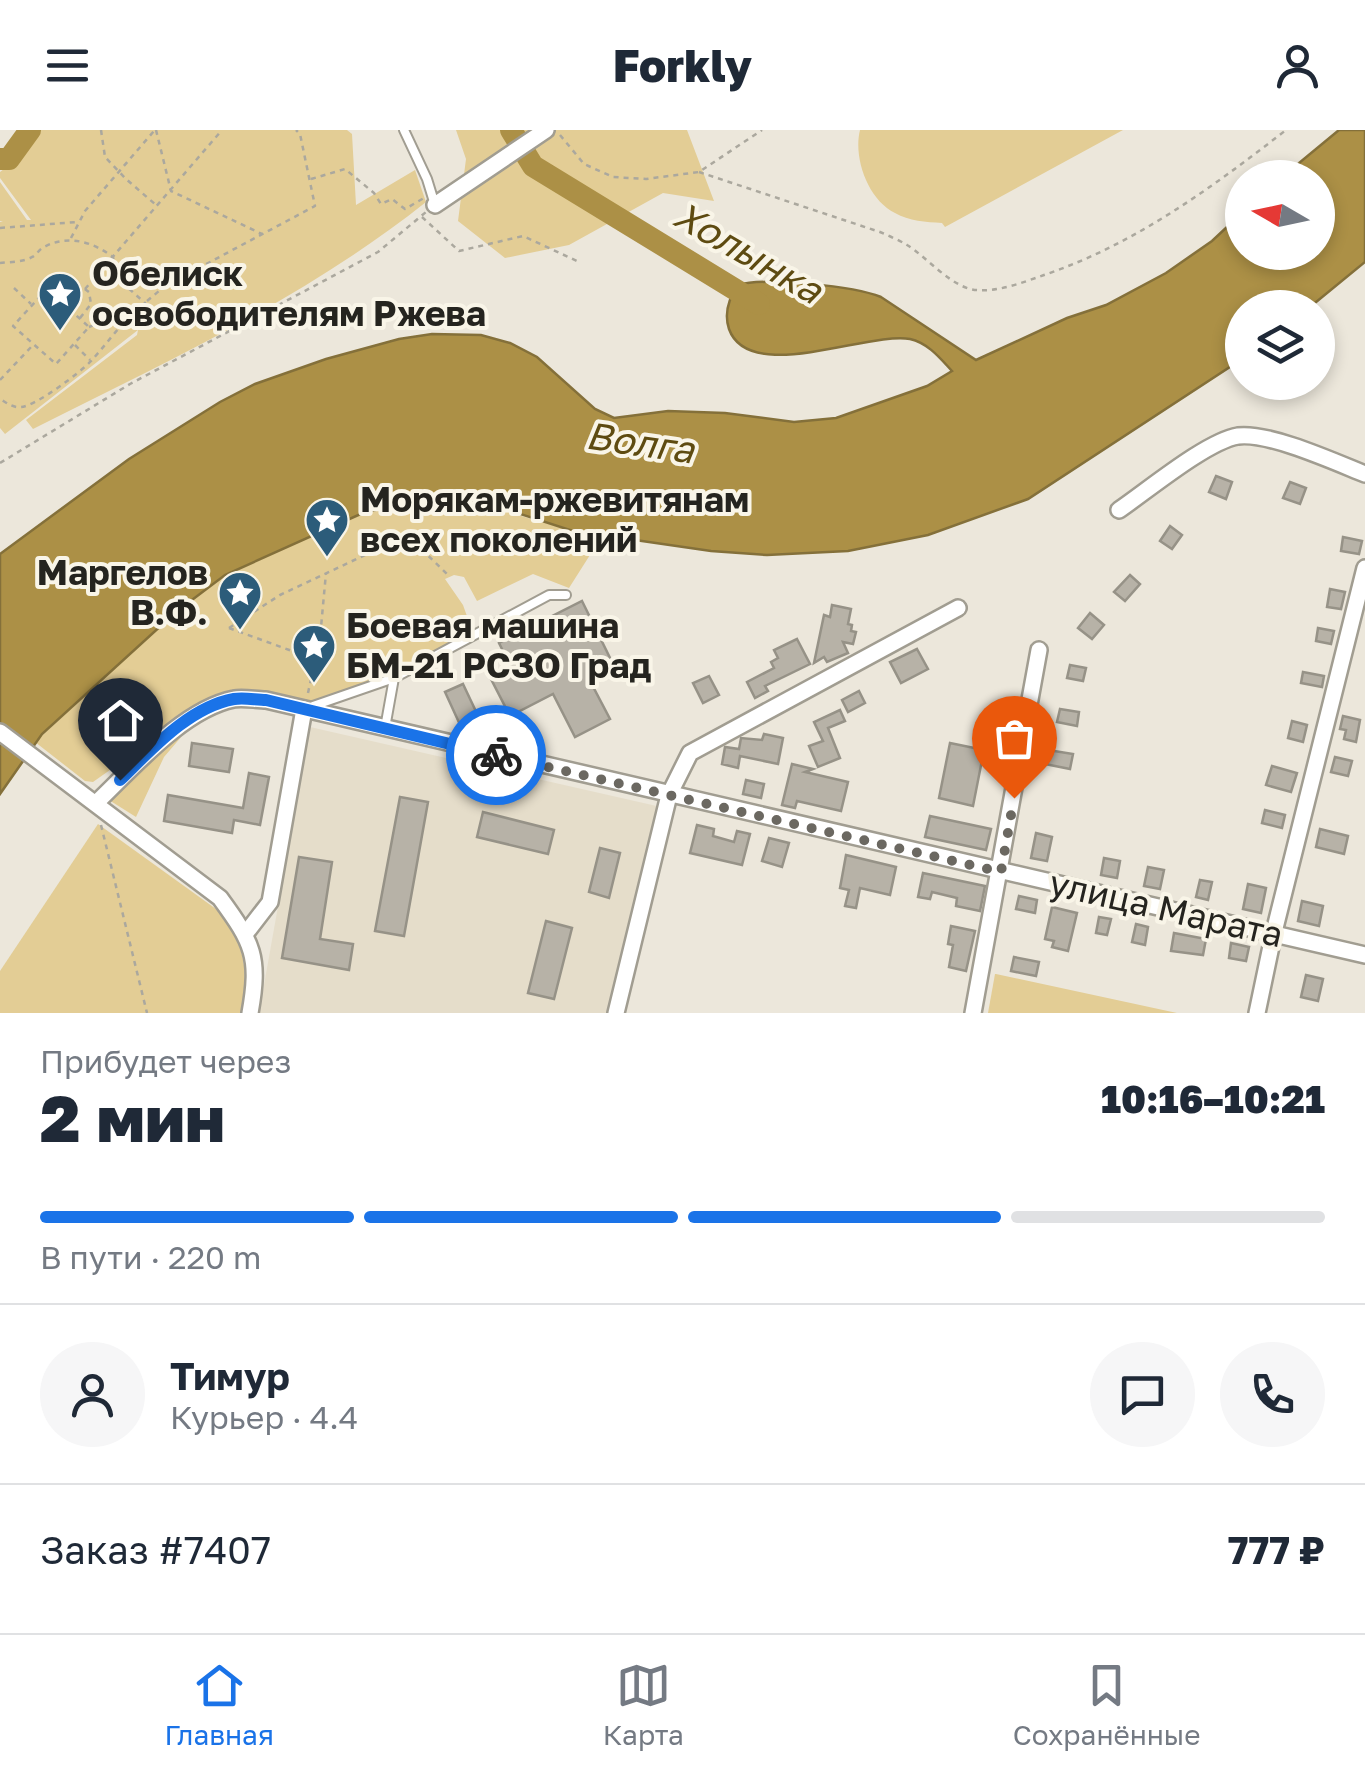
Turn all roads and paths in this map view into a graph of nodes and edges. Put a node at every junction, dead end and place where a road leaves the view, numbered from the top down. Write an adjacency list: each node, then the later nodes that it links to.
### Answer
1 (101, 130): 10 (path)
2 (156, 130): 10 (path); 13 (path)
3 (222, 130): 13 (path)
4 (296, 130): 12 (path)
5 (404, 130): 14 (lane)
6 (546, 130): 14 (street)
7 (556, 130): 11 (path)
8 (762, 130): 11 (path)
9 (1286, 130): 11 (path)
10 (119, 172): 15 (path); 17 (path)
11 (699, 172)
12 (310, 180): 14 (path); 19 (path)
13 (171, 191): 15 (path); 19 (path)
14 (434, 199): 16 (path)
15 (158, 206): 21 (path)
16 (421, 216): 22 (path); 36 (path)
17 (79, 222): 18 (path); 20 (path)
18 (0, 228)
19 (264, 235): 27 (path)
20 (70, 240): 21 (path); 23 (path)
21 (113, 257): 25 (path); 27 (path)
22 (576, 261)
23 (0, 263)
24 (14, 288): 28 (path)
25 (85, 289): 26 (path); 29 (path)
26 (59, 299): 28 (path); 29 (path)
27 (143, 304): 30 (path); 33 (path)
28 (32, 306): 31 (path)
29 (80, 318): 30 (path)
30 (90, 326): 32 (path)
31 (33, 344): 32 (path); 34 (path)
32 (74, 344): 33 (path)
33 (91, 361): 35 (path)
34 (0, 380)
35 (0, 399)
36 (0, 464)
37 (1365, 474): 38 (street)
38 (1119, 510)
39 (1365, 568): 53 (street)
40 (326, 572): 41 (path); 45 (path); 45 (path)
41 (450, 576)
42 (566, 595): 46 (lane)
43 (958, 608): 50 (street)
44 (1039, 650): 52 (street)
45 (316, 659): 47 (path)
46 (394, 678): 47 (lane); 48 (lane)
47 (304, 710): 48 (street, улица Марата); 51 (street, улица Марата); 54 (street)
48 (385, 728): 50 (street, улица Марата)
49 (0, 732): 51 (street)
50 (669, 795): 52 (street, улица Марата); 58 (street)
51 (96, 803): 54 (street); 56 (path)
52 (1001, 872): 53 (street, улица Марата); 59 (street)
53 (1274, 932): 55 (street, улица Марата); 60 (street)
54 (246, 933): 57 (street)
55 (1365, 955)
56 (146, 1013)
57 (250, 1013)
58 (616, 1013)
59 (973, 1013)
60 (1256, 1013)

